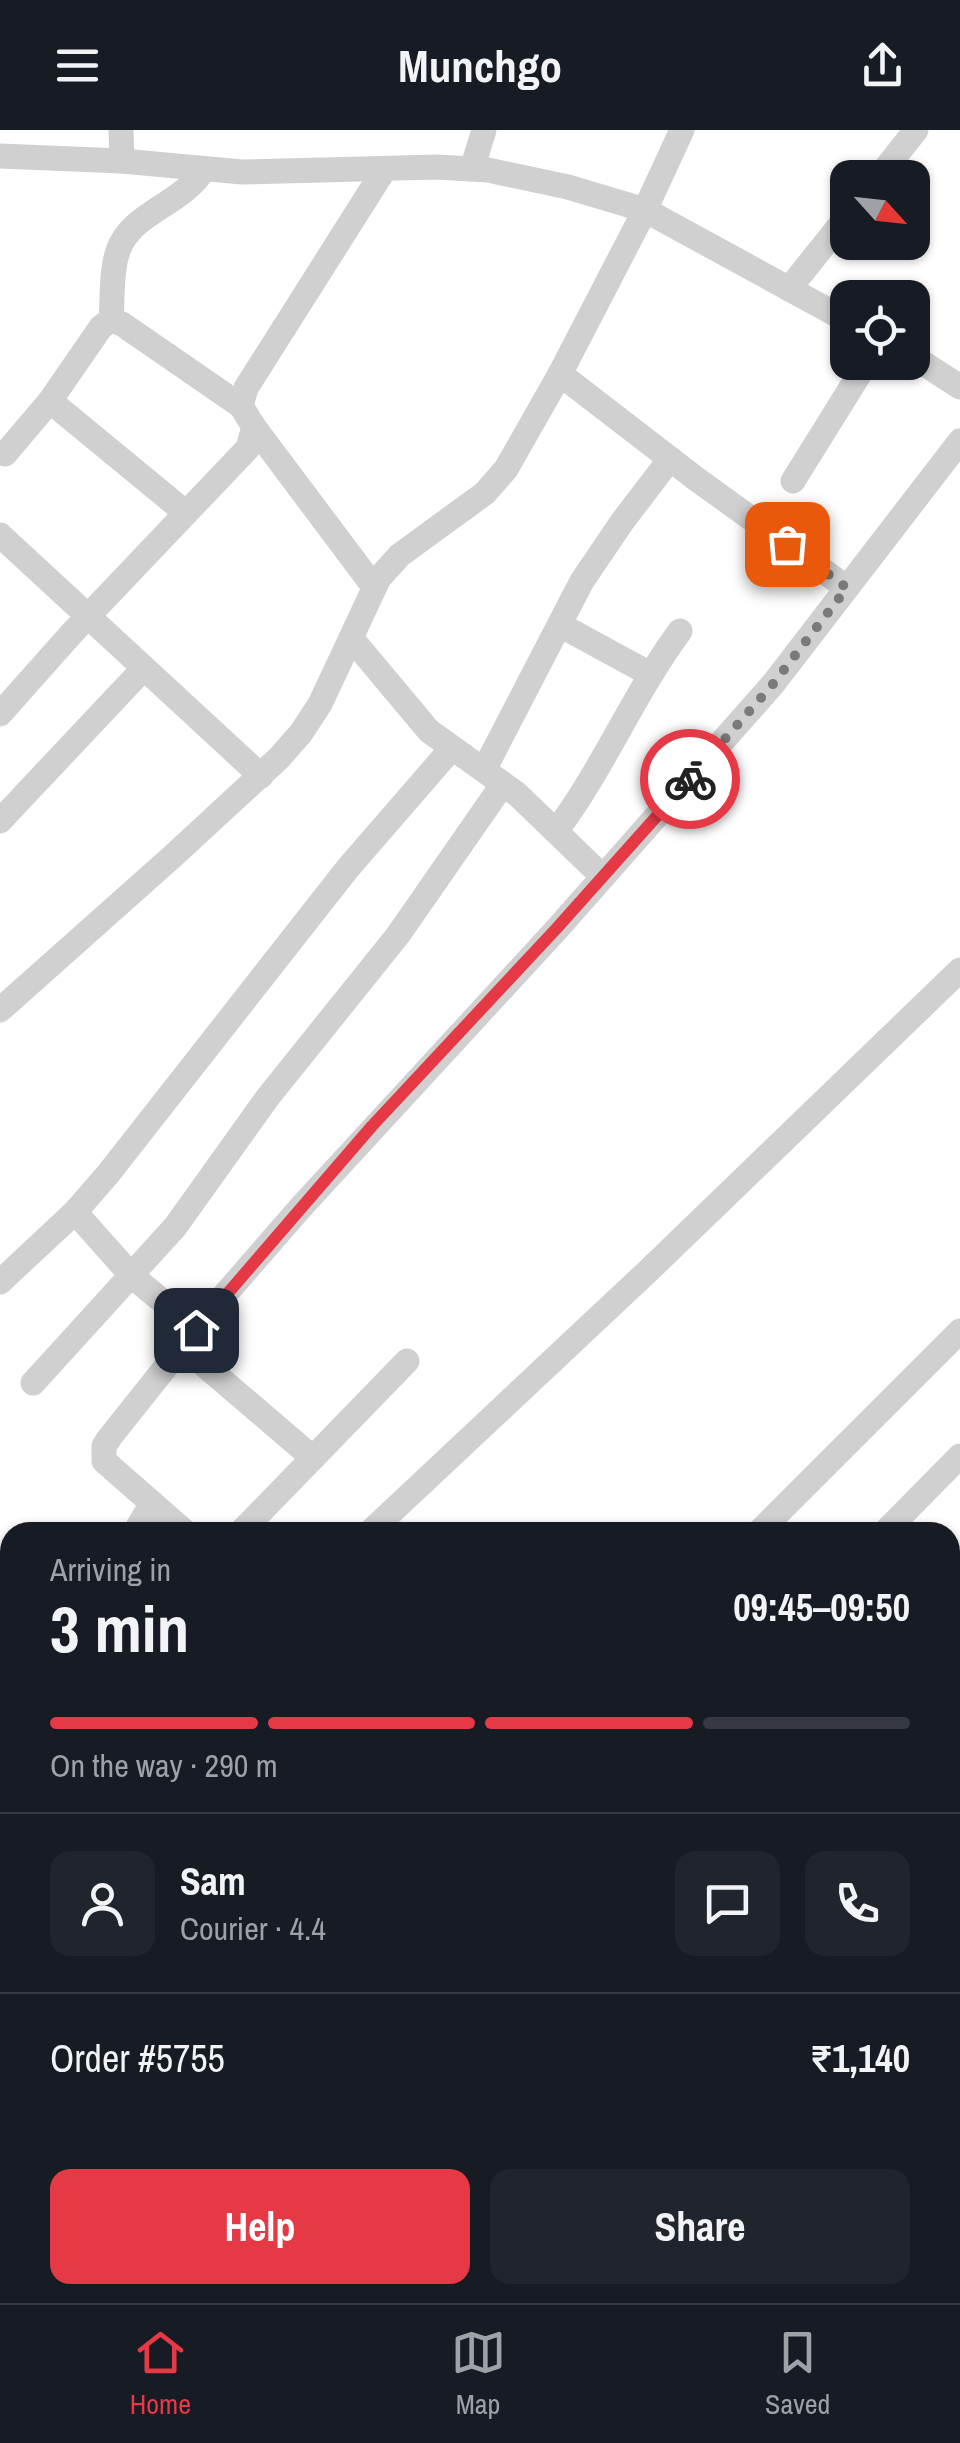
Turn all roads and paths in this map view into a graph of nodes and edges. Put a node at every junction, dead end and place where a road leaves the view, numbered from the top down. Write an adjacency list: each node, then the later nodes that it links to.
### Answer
1 (121, 130): 7 (street)
2 (484, 130): 9 (street)
3 (682, 130): 11 (street)
4 (916, 130): 6 (street)
5 (0, 156): 7 (street)
6 (892, 160)
7 (122, 161): 8 (street)
8 (204, 169): 10 (street); 15 (street)
9 (472, 169): 10 (street); 11 (street)
10 (384, 170): 21 (street)
11 (645, 210): 13 (street); 17 (street)
12 (830, 238): 13 (street)
13 (789, 289): 14 (street)
14 (830, 311)
15 (110, 320): 20 (street); 21 (street)
16 (930, 367): 19 (street)
17 (560, 374): 24 (street); 28 (street)
18 (856, 380): 25 (street)
19 (960, 386)
20 (50, 400): 23 (street); 26 (street)
21 (248, 417): 26 (street); 28 (street)
22 (960, 441): 29 (street)
23 (5, 454)
24 (670, 459): 29 (street); 31 (street)
25 (793, 481)
26 (186, 514): 30 (street)
27 (0, 535): 30 (street)
28 (374, 587): 33 (street)
29 (847, 588): 42 (street)
30 (88, 616): 34 (street); 36 (street)
31 (560, 625): 35 (street); 39 (street)
32 (680, 632): 35 (street)
33 (352, 639): 37 (street); 38 (street)
34 (144, 668): 38 (street); 40 (street)
35 (650, 674): 41 (street)
36 (0, 714)
37 (452, 748): 39 (street); 45 (street)
38 (260, 776): 44 (street)
39 (493, 777): 41 (street); 46 (street)
40 (0, 822)
41 (557, 830): 42 (street)
42 (603, 877): 49 (street)
43 (960, 970): 58 (street)
44 (0, 1010)
45 (75, 1212): 46 (street); 47 (street)
46 (132, 1276): 49 (street); 51 (street)
47 (0, 1282)
48 (960, 1332): 59 (street)
49 (189, 1338): 53 (street); 54 (street)
50 (407, 1361): 53 (street)
51 (34, 1382)
52 (960, 1456): 60 (street)
53 (313, 1458): 57 (street)
54 (152, 1504): 55 (street); 56 (street)
55 (140, 1522)
56 (173, 1522)
57 (250, 1522)
58 (381, 1522)
59 (769, 1522)
60 (895, 1522)

